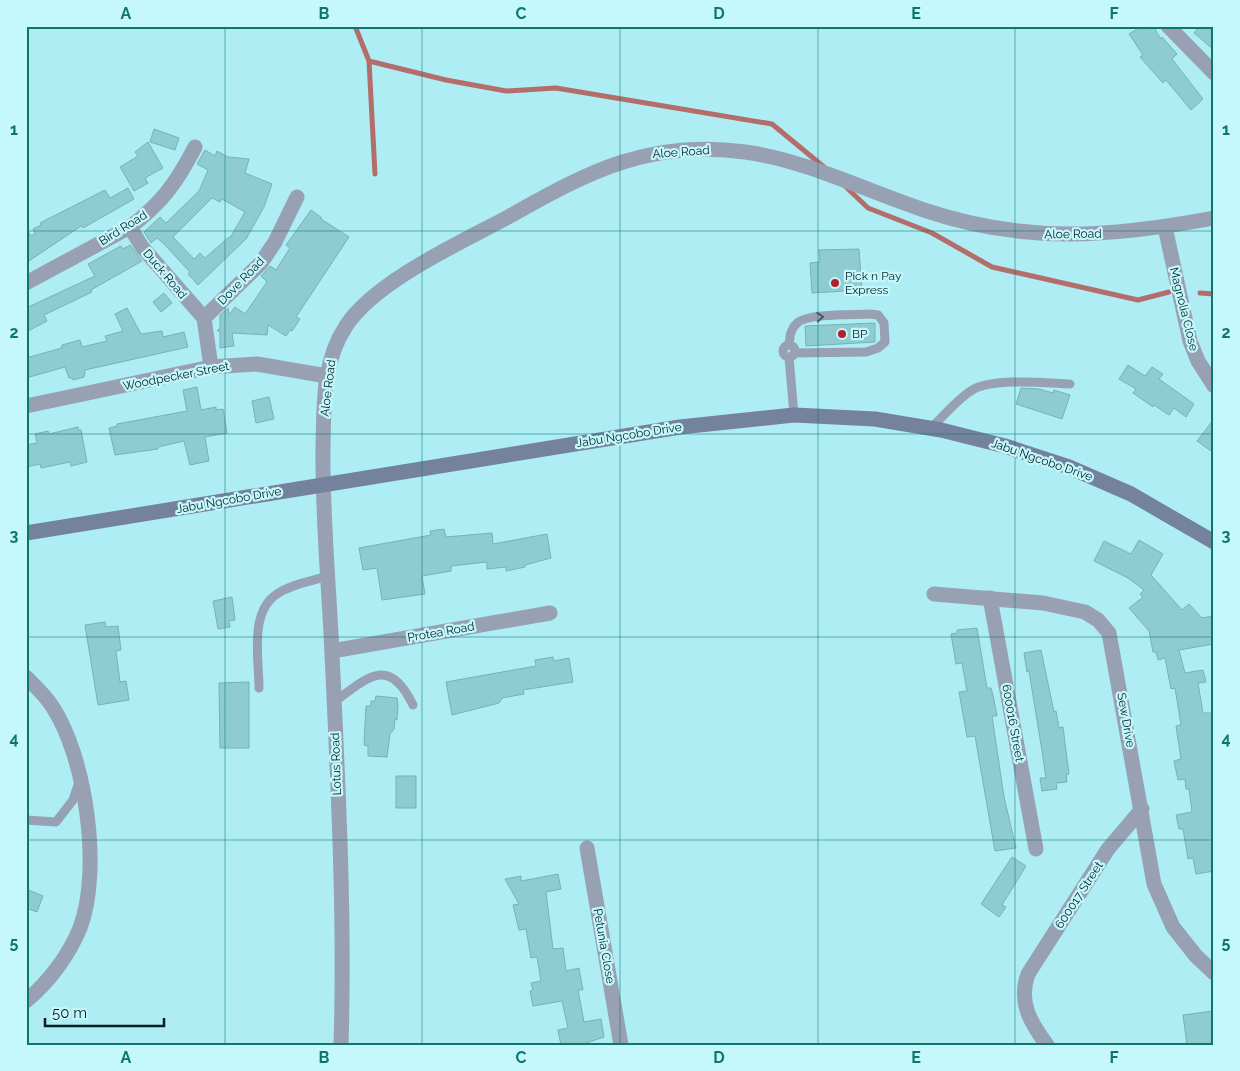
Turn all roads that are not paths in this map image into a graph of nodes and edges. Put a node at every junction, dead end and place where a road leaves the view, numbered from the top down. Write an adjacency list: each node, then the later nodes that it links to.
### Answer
1 (1168, 26): 2 (street)
2 (1214, 73)
3 (195, 147): 6 (street, Bird Road)
4 (297, 198): 9 (street, Dove Road)
5 (1214, 218): 7 (street, Aloe Road)
6 (130, 227): 8 (street, Bird Road); 9 (street, Duck Road)
7 (1166, 227): 12 (street, Aloe Road); 14 (street, Magnolia Close)
8 (26, 283)
9 (204, 318): 11 (street)
10 (792, 355): 10 (lane, one-way to 10); 16 (lane)
11 (211, 367): 12 (street, Woodpecker Street); 15 (street, Woodpecker Street)
12 (327, 376): 18 (street, Aloe Road)
13 (1070, 384): 17 (lane)
14 (1214, 386)
15 (26, 406)
16 (794, 415): 17 (main road, Jabu Ngcobo Drive); 18 (main road, Jabu Ngcobo Drive)
17 (931, 428): 20 (main road, Jabu Ngcobo Drive)
18 (323, 484): 19 (main road, Jabu Ngcobo Drive); 21 (street, Lotus Road)
19 (26, 533)
20 (1214, 542)
21 (328, 576): 25 (street, Lotus Road); 27 (lane)
22 (934, 594): 23 (street, Sew Drive)
23 (990, 598): 31 (street, Sew Drive); 34 (street, 600016 Street)
24 (550, 613): 25 (street, Protea Road)
25 (332, 651): 28 (street, Lotus Road)
26 (26, 677): 30 (street)
27 (259, 688)
28 (334, 702): 29 (lane); 37 (street, Lotus Road)
29 (413, 705)
30 (80, 779): 32 (lane); 36 (street)
31 (1142, 809): 35 (street, Sew Drive); 39 (street, 600017 Street)
32 (26, 820)
33 (587, 848): 38 (street, Petunia Close)
34 (1036, 849)
35 (1214, 973)
36 (26, 1001)
37 (340, 1045)
38 (621, 1045)
39 (1047, 1045)

